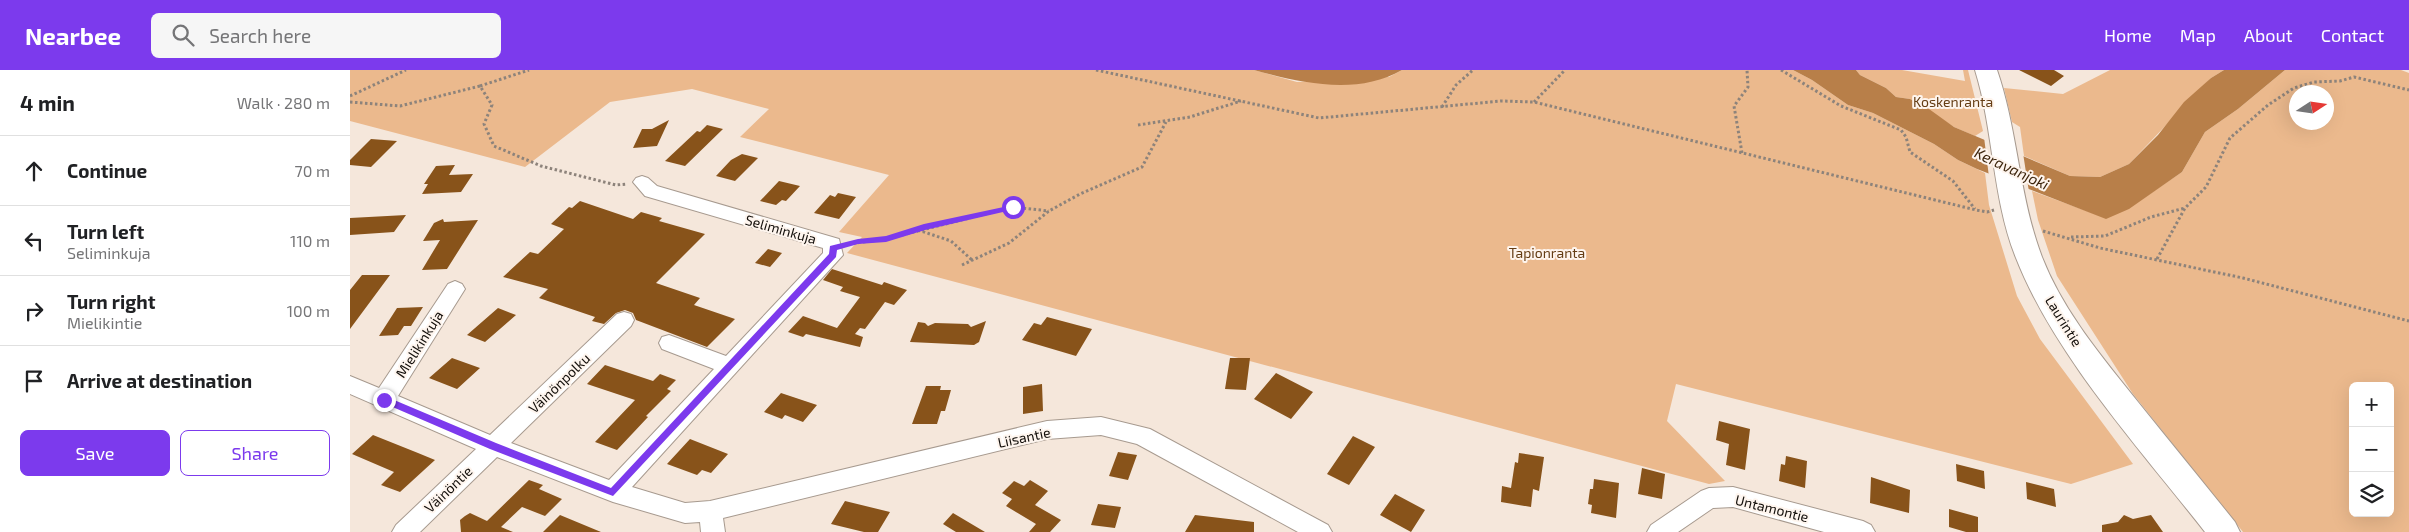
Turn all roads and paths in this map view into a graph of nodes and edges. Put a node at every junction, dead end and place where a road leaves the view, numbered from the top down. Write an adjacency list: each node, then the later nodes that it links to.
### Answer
1 (406, 70): 11 (path)
2 (529, 70): 9 (path)
3 (1096, 70): 12 (path)
4 (1473, 70): 15 (path)
5 (1565, 70): 14 (path)
6 (1747, 70): 18 (path)
7 (1781, 70): 22 (path)
8 (1986, 70): 20 (street, Laurintie)
9 (480, 86): 13 (path); 19 (path)
10 (2409, 90): 21 (path)
11 (350, 96)
12 (1241, 101): 15 (path); 16 (path)
13 (350, 102)
14 (1534, 102): 15 (path); 18 (path)
15 (1442, 107)
16 (1166, 122): 17 (path); 23 (path)
17 (1138, 125)
18 (1742, 153): 22 (path)
19 (642, 182): 27 (street, Seliminkuja)
20 (2004, 204): 22 (path); 45 (street, Laurintie)
21 (2185, 208): 26 (path); 28 (path)
22 (1976, 210)
23 (1048, 212): 25 (path); 29 (path)
24 (2035, 229): 26 (path)
25 (917, 230): 27 (path); 29 (path)
26 (2066, 237): 28 (path)
27 (833, 248): 35 (street, Seliminkuja)
28 (2157, 259): 33 (path)
29 (972, 260): 30 (path)
30 (962, 265)
31 (454, 289): 37 (street, Mielikinkuja)
32 (624, 320): 38 (street, Väinönpolku)
33 (2409, 321)
34 (669, 343): 35 (street)
35 (730, 366): 39 (street, Seliminkuja)
36 (350, 385): 37 (street, Liisantie)
37 (384, 400): 38 (street, Liisantie)
38 (493, 446): 39 (street, Liisantie); 41 (street, Väinöntie)
39 (613, 492): 40 (street, Liisantie)
40 (711, 521): 42 (street, Liisantie)
41 (404, 532)
42 (1320, 532)
43 (1659, 532): 44 (street, Untamontie)
44 (1863, 532)
45 (2224, 532)

